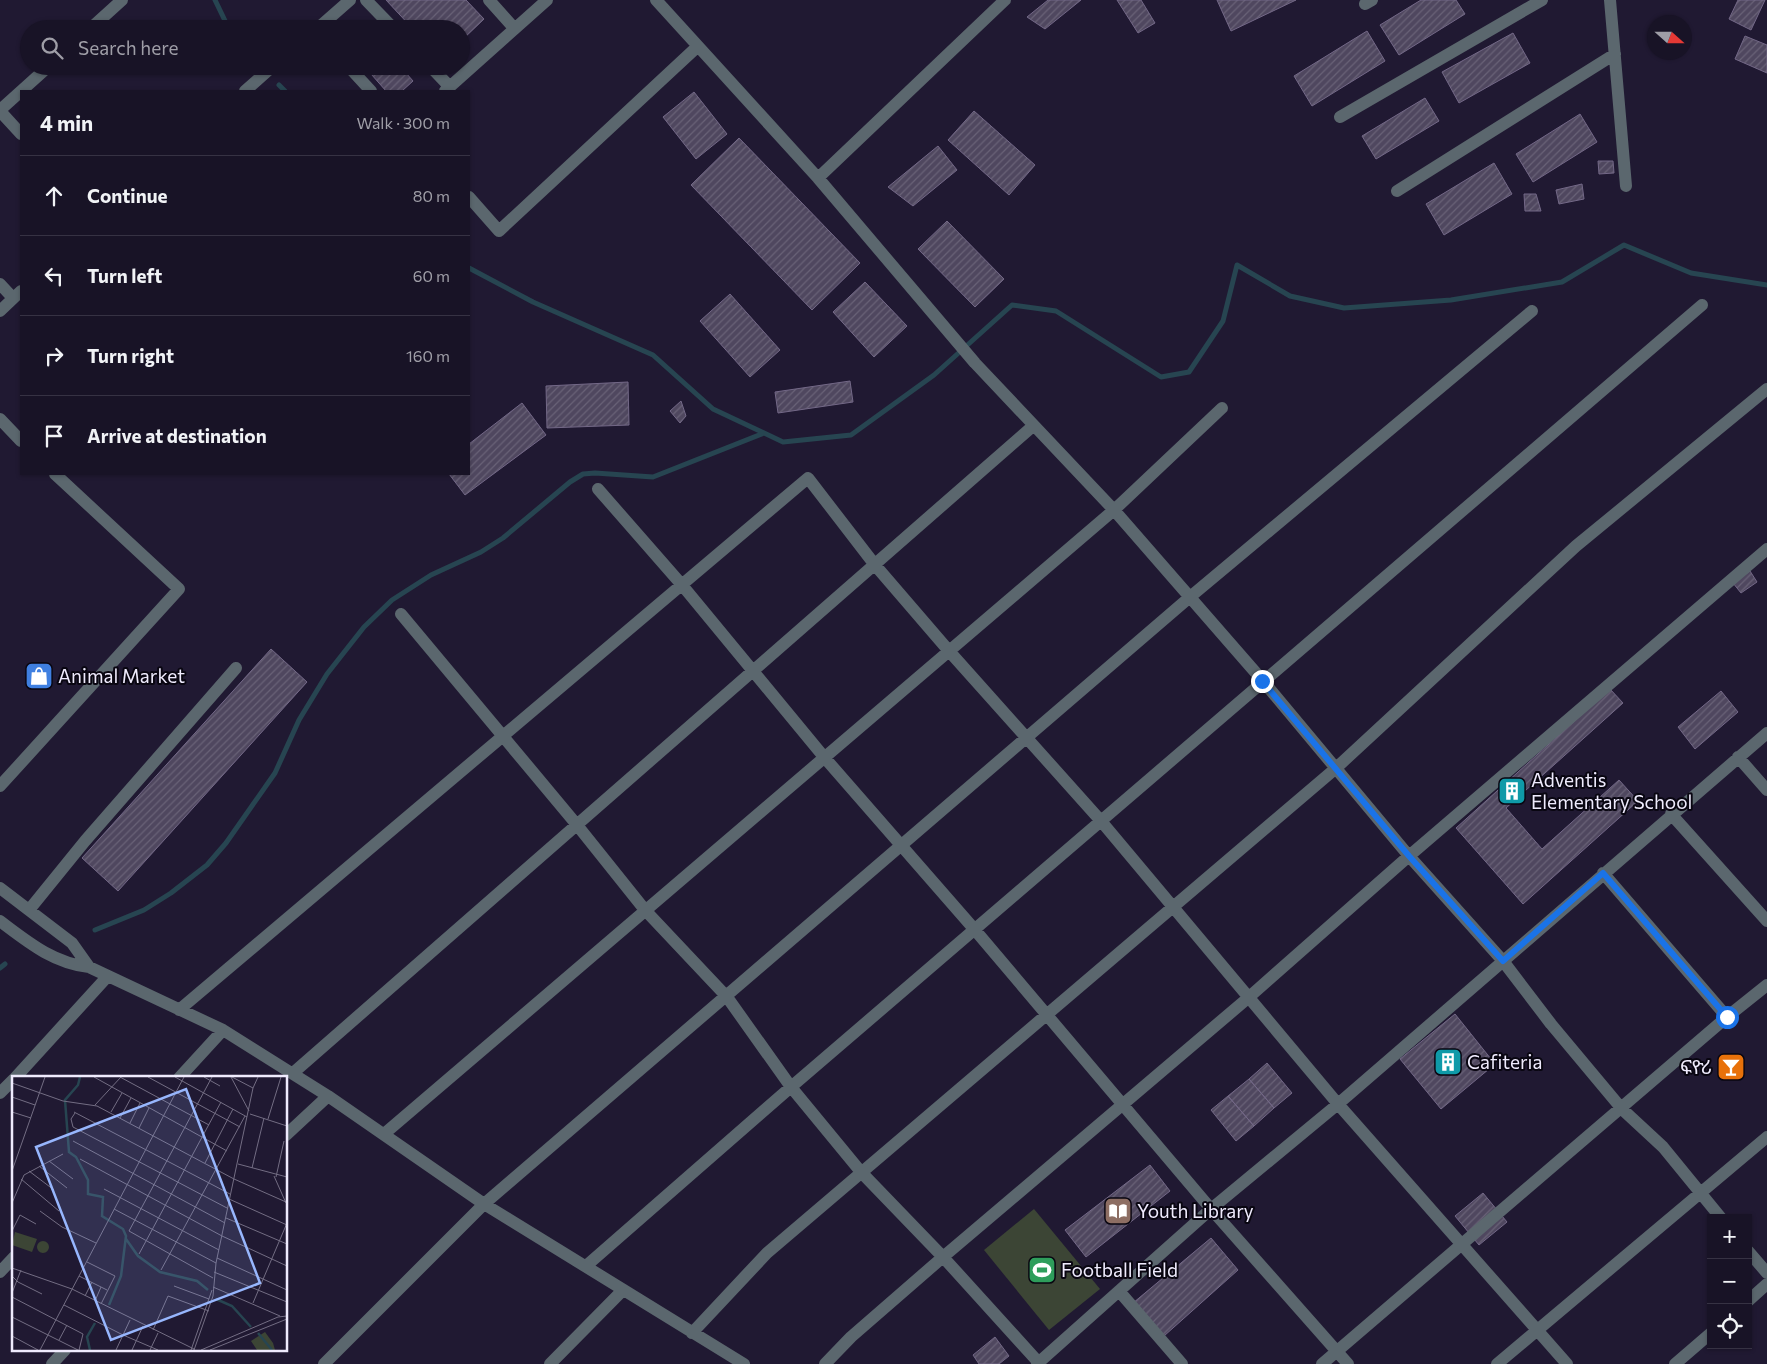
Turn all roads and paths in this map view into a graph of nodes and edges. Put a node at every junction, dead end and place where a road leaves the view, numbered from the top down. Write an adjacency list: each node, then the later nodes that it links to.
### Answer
1 (122, 0): 10 (street)
2 (350, 0): 11 (street)
3 (366, 0): 12 (street)
4 (490, 0): 13 (street)
5 (547, 0): 13 (street)
6 (656, 0): 14 (street)
7 (1005, 0): 30 (street)
8 (1542, 0): 28 (street)
9 (1610, 0): 15 (street)
10 (100, 20)
11 (327, 20)
12 (385, 20)
13 (514, 28): 16 (street)
14 (697, 47): 30 (street); 33 (street)
15 (1614, 54): 31 (street); 32 (street)
16 (470, 68)
17 (39, 75): 23 (street)
18 (264, 75): 24 (street)
19 (356, 75): 25 (street)
20 (437, 75): 22 (street)
21 (462, 75): 22 (street)
22 (447, 89)
23 (25, 90)
24 (246, 90)
25 (370, 90)
26 (20, 95): 27 (street)
27 (1, 115): 29 (street)
28 (1340, 117)
29 (20, 133)
30 (818, 178): 42 (street)
31 (1626, 186)
32 (1397, 191)
33 (470, 198)
34 (0, 284): 35 (street)
35 (17, 294): 38 (street)
36 (1702, 305): 55 (street)
37 (1532, 311): 50 (street)
38 (0, 312)
39 (1767, 389): 61 (street)
40 (1222, 408): 46 (street)
41 (0, 419): 43 (street)
42 (1033, 426): 46 (street); 48 (street)
43 (20, 440)
44 (56, 475): 62 (street)
45 (598, 489): 49 (street)
46 (1114, 510): 50 (street); 52 (street)
47 (1767, 549): 68 (street)
48 (875, 564): 49 (street); 52 (street); 54 (street)
49 (682, 584): 54 (street); 57 (street)
50 (1190, 597): 55 (street); 58 (street)
51 (401, 614): 57 (street)
52 (949, 651): 58 (street); 59 (street)
53 (236, 668): 72 (street)
54 (753, 672): 59 (street); 66 (street)
55 (1262, 681): 61 (street); 65 (street)
56 (1767, 733): 60 (street)
57 (502, 737): 66 (street); 83 (street)
58 (1027, 738): 65 (street); 67 (street)
59 (824, 757): 67 (street); 73 (street)
60 (1738, 757): 63 (street); 64 (street)
61 (1335, 769): 68 (street); 71 (street)
62 (0, 786)
63 (1767, 790)
64 (1670, 814): 69 (street); 75 (street)
65 (1100, 821): 71 (street); 76 (street)
66 (577, 825): 73 (street); 87 (street)
67 (900, 846): 76 (street); 81 (street)
68 (1409, 856): 77 (street); 82 (street)
69 (1603, 873): 77 (street); 85 (street)
70 (0, 888): 72 (street)
71 (1172, 908): 82 (street); 84 (street)
72 (29, 910): 78 (street)
73 (645, 910): 81 (street); 98 (street)
74 (0, 921): 78 (street)
75 (1767, 921)
76 (975, 930): 84 (street); 91 (street)
77 (1503, 961): 95 (street); 96 (street)
78 (89, 967): 79 (street)
79 (107, 977): 83 (street); 88 (street)
80 (1767, 985): 85 (street)
81 (727, 997): 91 (street); 102 (street)
82 (1248, 998): 94 (street); 95 (street)
83 (179, 1010): 86 (street)
84 (1046, 1016): 94 (street); 100 (street)
85 (1727, 1017): 96 (street)
86 (223, 1030): 87 (street); 89 (street)
87 (293, 1074): 93 (street)
88 (16, 1076)
89 (181, 1076)
90 (12, 1080): 92 (street)
91 (791, 1086): 100 (street); 109 (street)
92 (0, 1094)
93 (328, 1096): 97 (street); 98 (street)
94 (1121, 1103): 103 (street); 107 (street)
95 (1338, 1104): 103 (street); 105 (street)
96 (1622, 1109): 101 (street); 105 (street)
97 (288, 1133)
98 (384, 1134): 102 (street)
99 (1767, 1137): 101 (street)
100 (861, 1172): 107 (street); 117 (street)
101 (1701, 1194): 104 (street); 116 (street)
102 (484, 1204): 109 (street); 122 (street)
103 (1210, 1209): 114 (street); 119 (street)
104 (1718, 1214)
105 (1461, 1245): 116 (street); 119 (street)
106 (1752, 1256): 111 (street)
107 (943, 1257): 125 (street); 126 (street)
108 (12, 1259): 110 (street)
109 (586, 1266): 113 (street)
110 (0, 1272)
111 (1767, 1273)
112 (1767, 1284): 115 (street)
113 (622, 1290): 117 (street); 123 (street)
114 (1119, 1291): 126 (street); 127 (street)
115 (1752, 1297)
116 (1536, 1330): 130 (street); 131 (street)
117 (692, 1333): 124 (street)
118 (1707, 1336): 132 (street)
119 (1336, 1350): 128 (street); 129 (street)
120 (63, 1352): 121 (street)
121 (52, 1364)
122 (324, 1364)
123 (550, 1364)
124 (744, 1364)
125 (825, 1364)
126 (1038, 1364)
127 (1182, 1364)
128 (1322, 1364)
129 (1348, 1364)
130 (1496, 1364)
131 (1567, 1364)
132 (1675, 1364)

